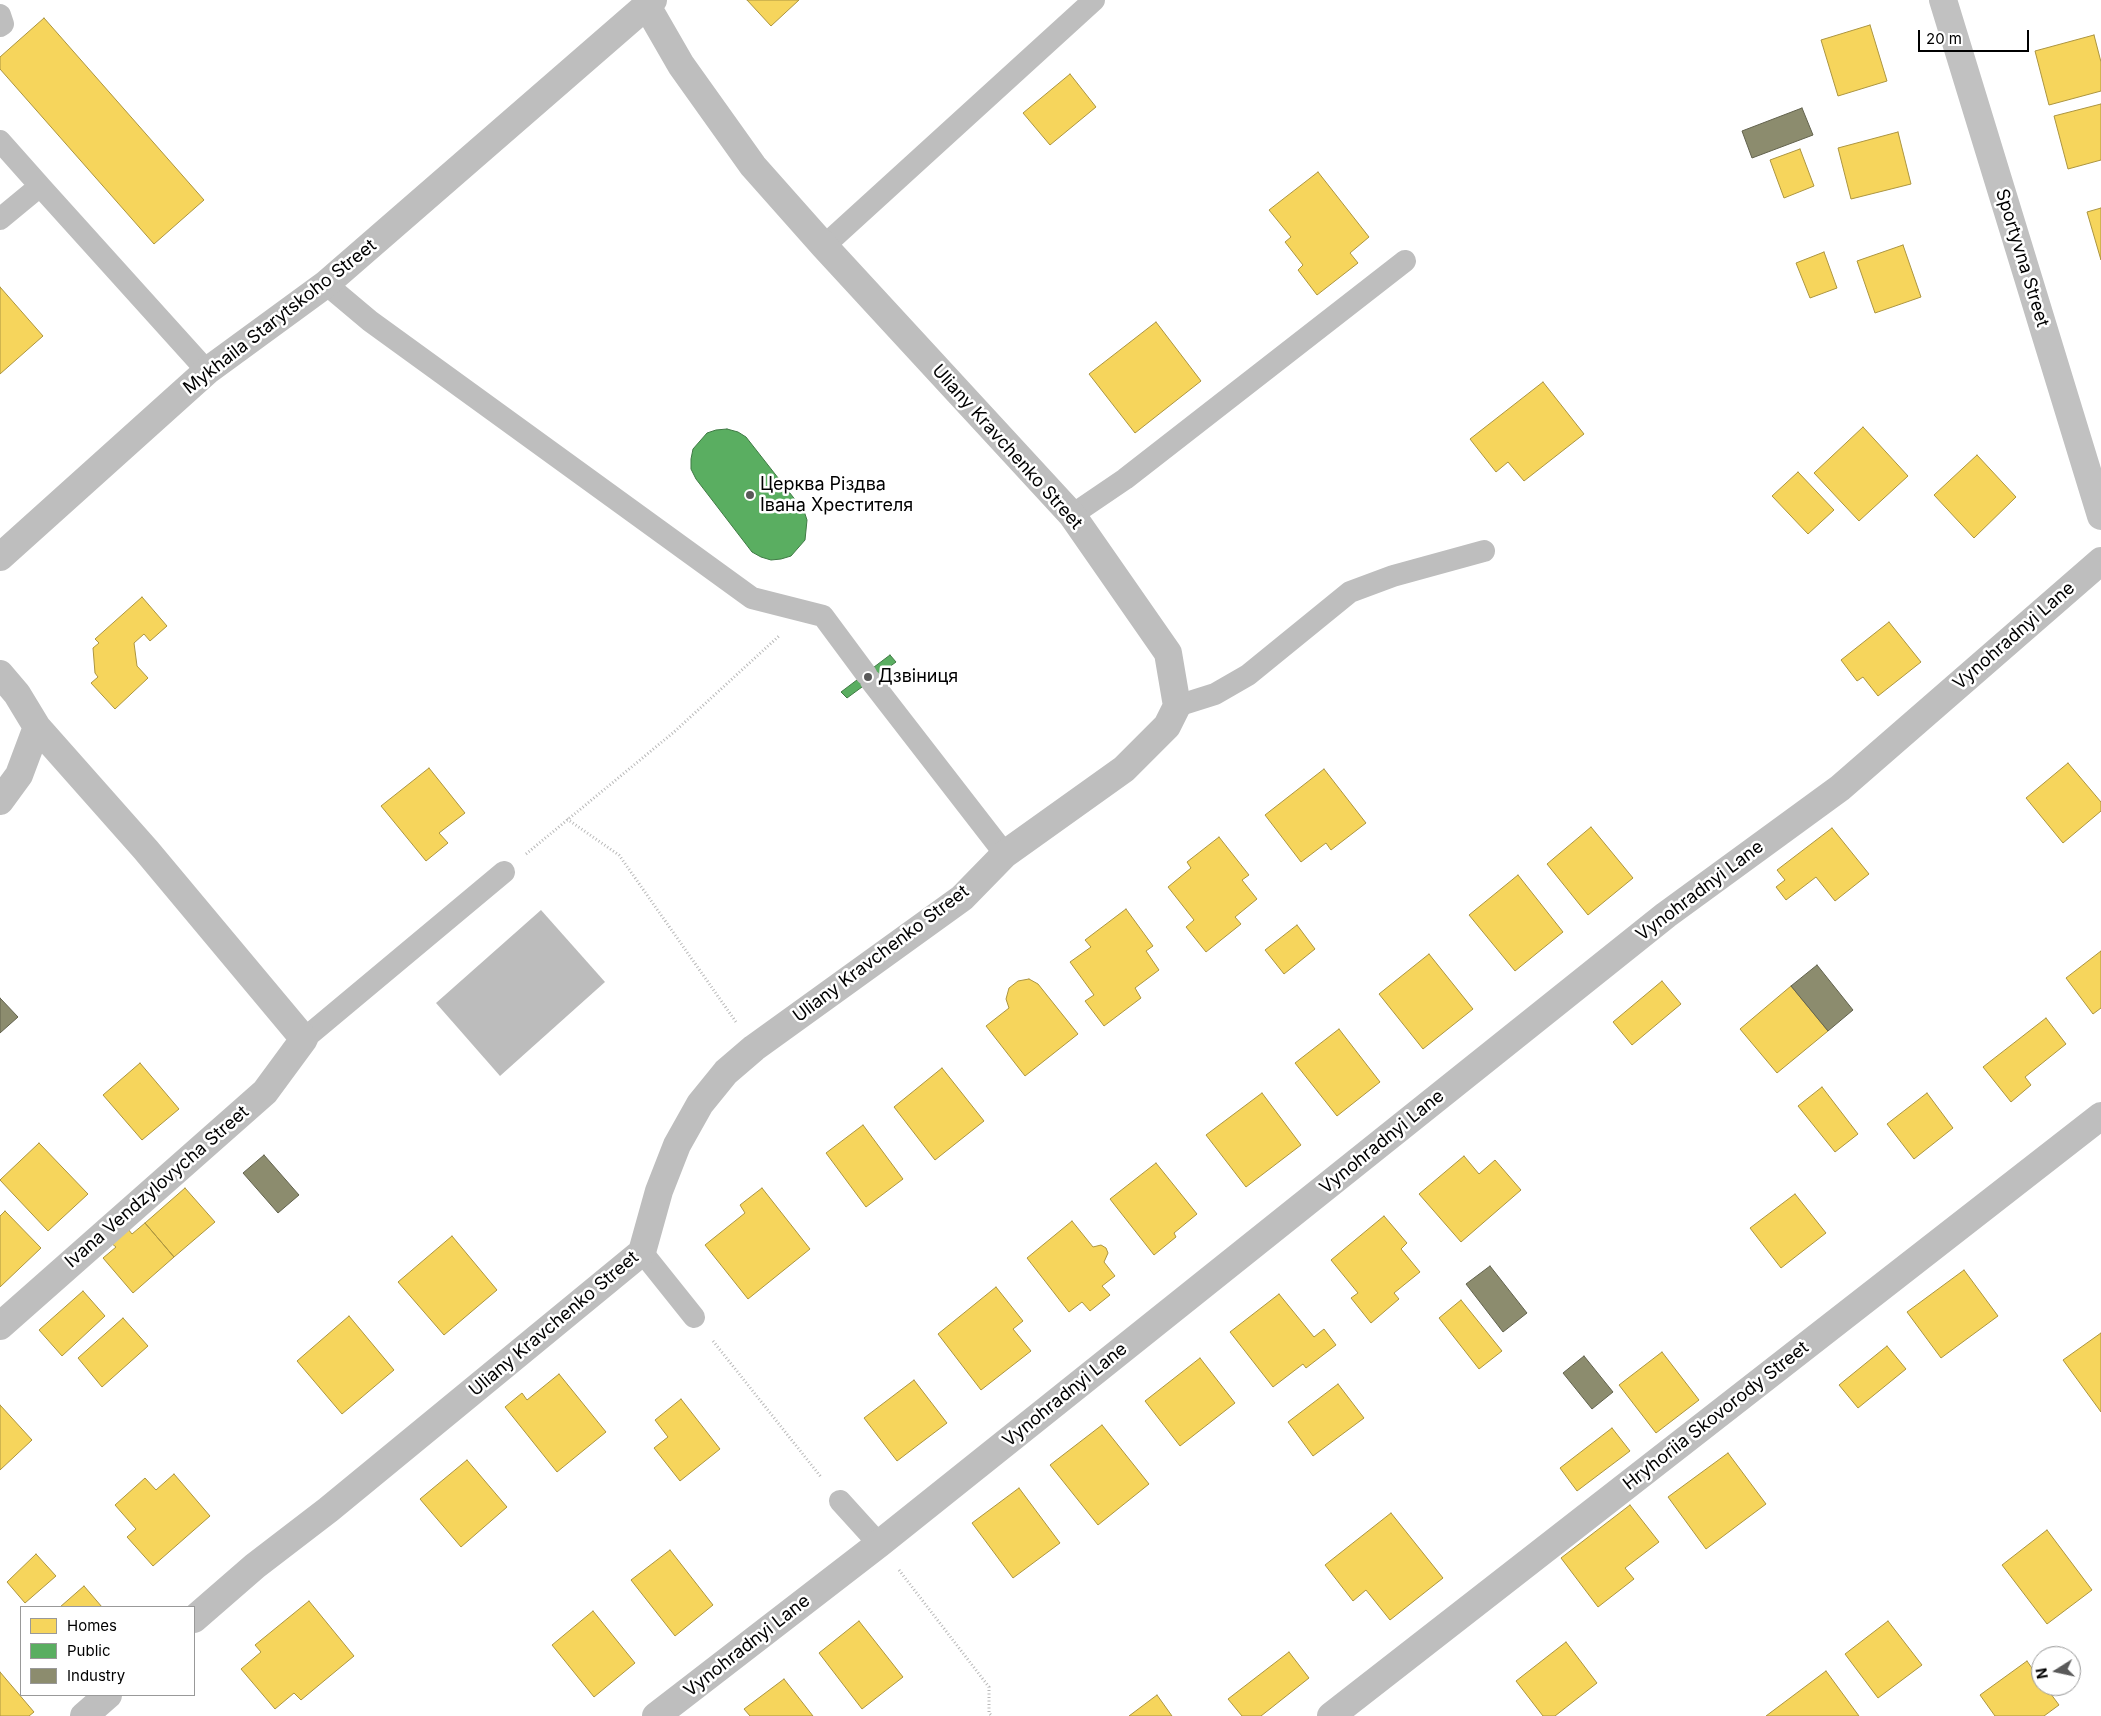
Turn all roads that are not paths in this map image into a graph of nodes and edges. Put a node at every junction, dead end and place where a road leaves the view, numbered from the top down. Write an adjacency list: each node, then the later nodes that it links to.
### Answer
1 (1094, 0): 9 (lane)
2 (1943, 0): 14 (street, Sportyvna Street)
3 (650, 3): 9 (street, Uliany Kravchenko Street); 11 (street, Mykhaila Starytskoho Street)
4 (0, 15): 5 (lane)
5 (0, 26)
6 (0, 141): 7 (lane)
7 (40, 186): 8 (lane); 12 (lane)
8 (0, 219)
9 (824, 246): 13 (street, Uliany Kravchenko Street)
10 (1405, 261): 13 (lane)
11 (326, 284): 12 (street, Mykhaila Starytskoho Street); 22 (lane)
12 (207, 371): 16 (street, Mykhaila Starytskoho Street)
13 (1072, 515): 19 (street, Uliany Kravchenko Street)
14 (2101, 516)
15 (1484, 551): 19 (lane)
16 (0, 557)
17 (2101, 561): 30 (street, Vynohradnyi Lane)
18 (0, 674): 20 (street)
19 (1177, 706): 22 (street, Uliany Kravchenko Street)
20 (37, 727): 21 (street); 24 (street)
21 (0, 801)
22 (1005, 854): 26 (street, Uliany Kravchenko Street)
23 (504, 872): 24 (lane)
24 (304, 1039): 28 (street, Ivana Vendzylovycha Street)
25 (2101, 1116): 35 (street, Hryhoriia Skovorody Street)
26 (642, 1252): 27 (lane); 31 (street, Uliany Kravchenko Street)
27 (694, 1317)
28 (0, 1326)
29 (840, 1501): 30 (lane)
30 (879, 1544): 34 (street, Vynohradnyi Lane)
31 (195, 1619)
32 (107, 1696): 33 (street)
33 (84, 1716)
34 (656, 1716)
35 (1331, 1716)

